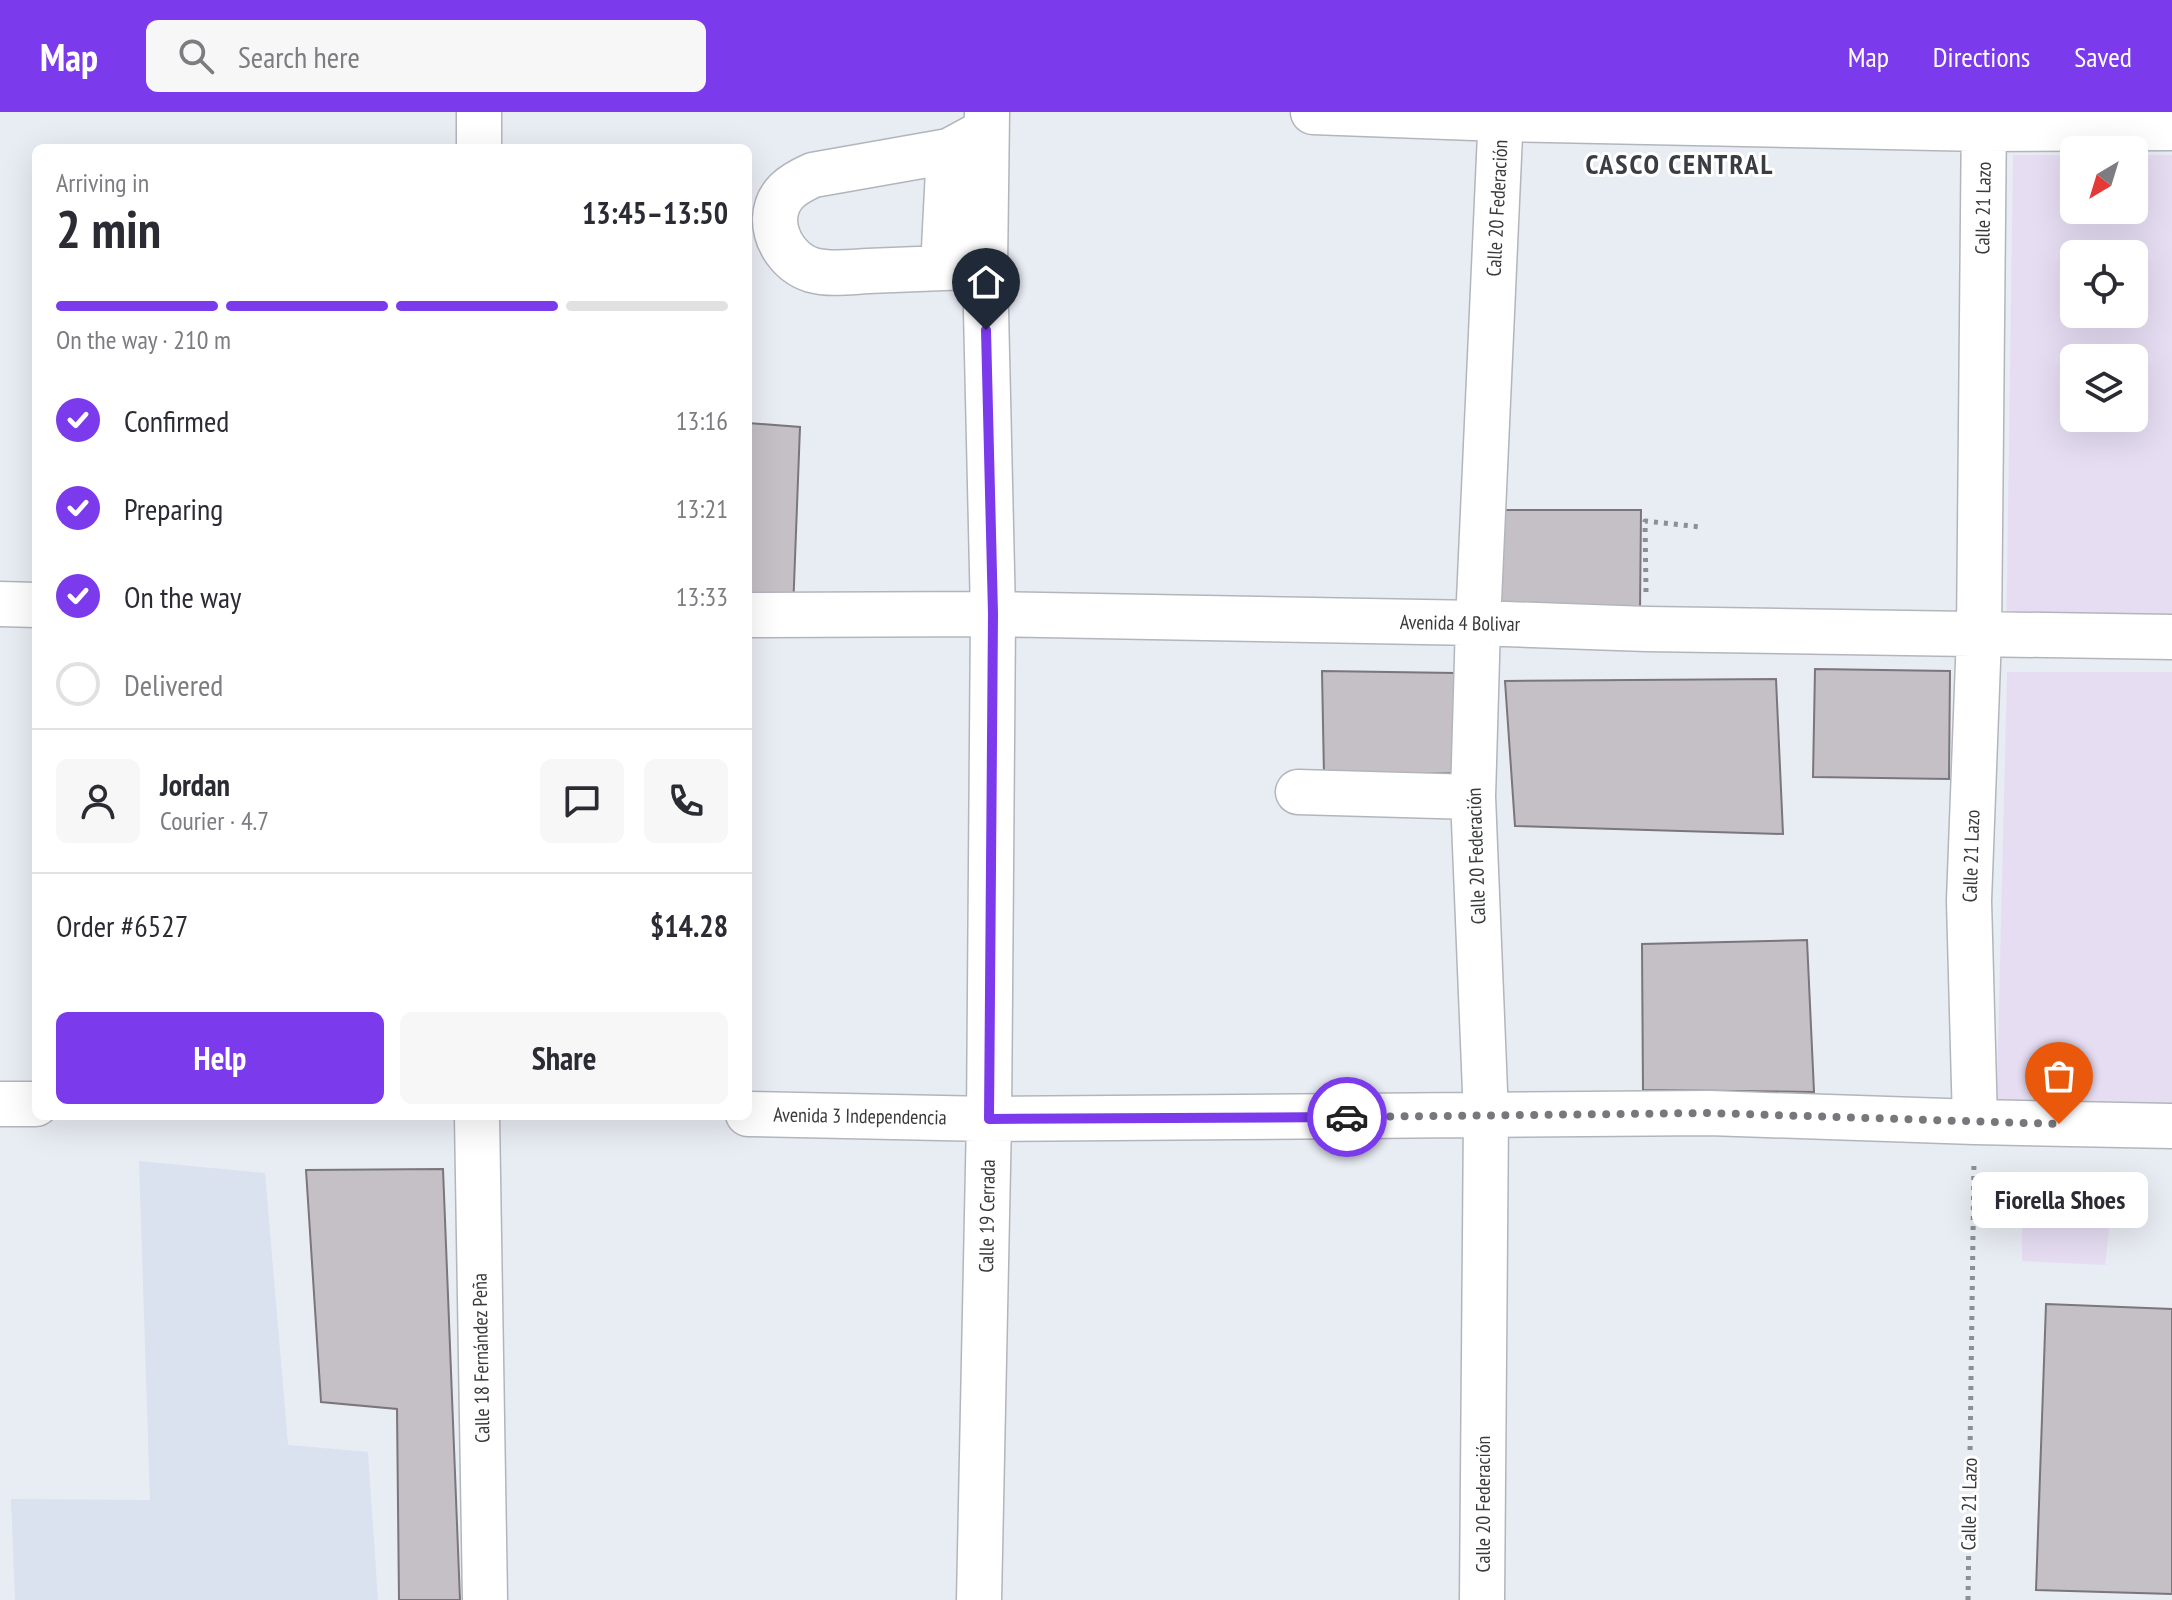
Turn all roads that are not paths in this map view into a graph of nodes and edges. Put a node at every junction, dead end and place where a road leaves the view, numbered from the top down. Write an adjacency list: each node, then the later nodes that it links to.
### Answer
1 (479, 112): 8 (street)
2 (1313, 112): 3 (street)
3 (1358, 112): 4 (street)
4 (1501, 116): 5 (street); 14 (street, Calle 20 Federación)
5 (1984, 120): 6 (street); 15 (street, Calle 21 Lazo)
6 (2172, 128)
7 (974, 131): 9 (street, Calle 19 Cerrada); 9 (street)
8 (479, 144)
9 (964, 267): 12 (street, Calle 19 Cerrada)
10 (0, 604): 11 (street)
11 (32, 605)
12 (993, 614): 13 (street, Avenida 4 Bolivar); 14 (street, Avenida 4 Bolivar); 23 (street, Calle 19 Cerrada)
13 (752, 615)
14 (1478, 623): 15 (street, Avenida 4 Bolivar); 18 (street, Calle 20 Federación)
15 (1979, 635): 16 (street, Avenida 4 Bolivar); 25 (street, Calle 21 Lazo)
16 (2172, 637)
17 (1298, 792): 18 (street)
18 (1473, 797): 22 (street, Calle 20 Federación)
19 (0, 1104): 20 (street)
20 (32, 1104)
21 (752, 1114): 23 (street, Avenida 3 Independencia)
22 (1486, 1116): 23 (street, Avenida 3 Independencia); 25 (street, Avenida 3 Independencia); 29 (street, Calle 20 Federación)
23 (989, 1119): 28 (street, Calle 19 Cerrada)
24 (477, 1120): 27 (street, Calle 18 Fernández Peña)
25 (1975, 1122): 26 (street, Avenida 3 Independencia)
26 (2172, 1126)
27 (485, 1600)
28 (979, 1600)
29 (1482, 1600)

